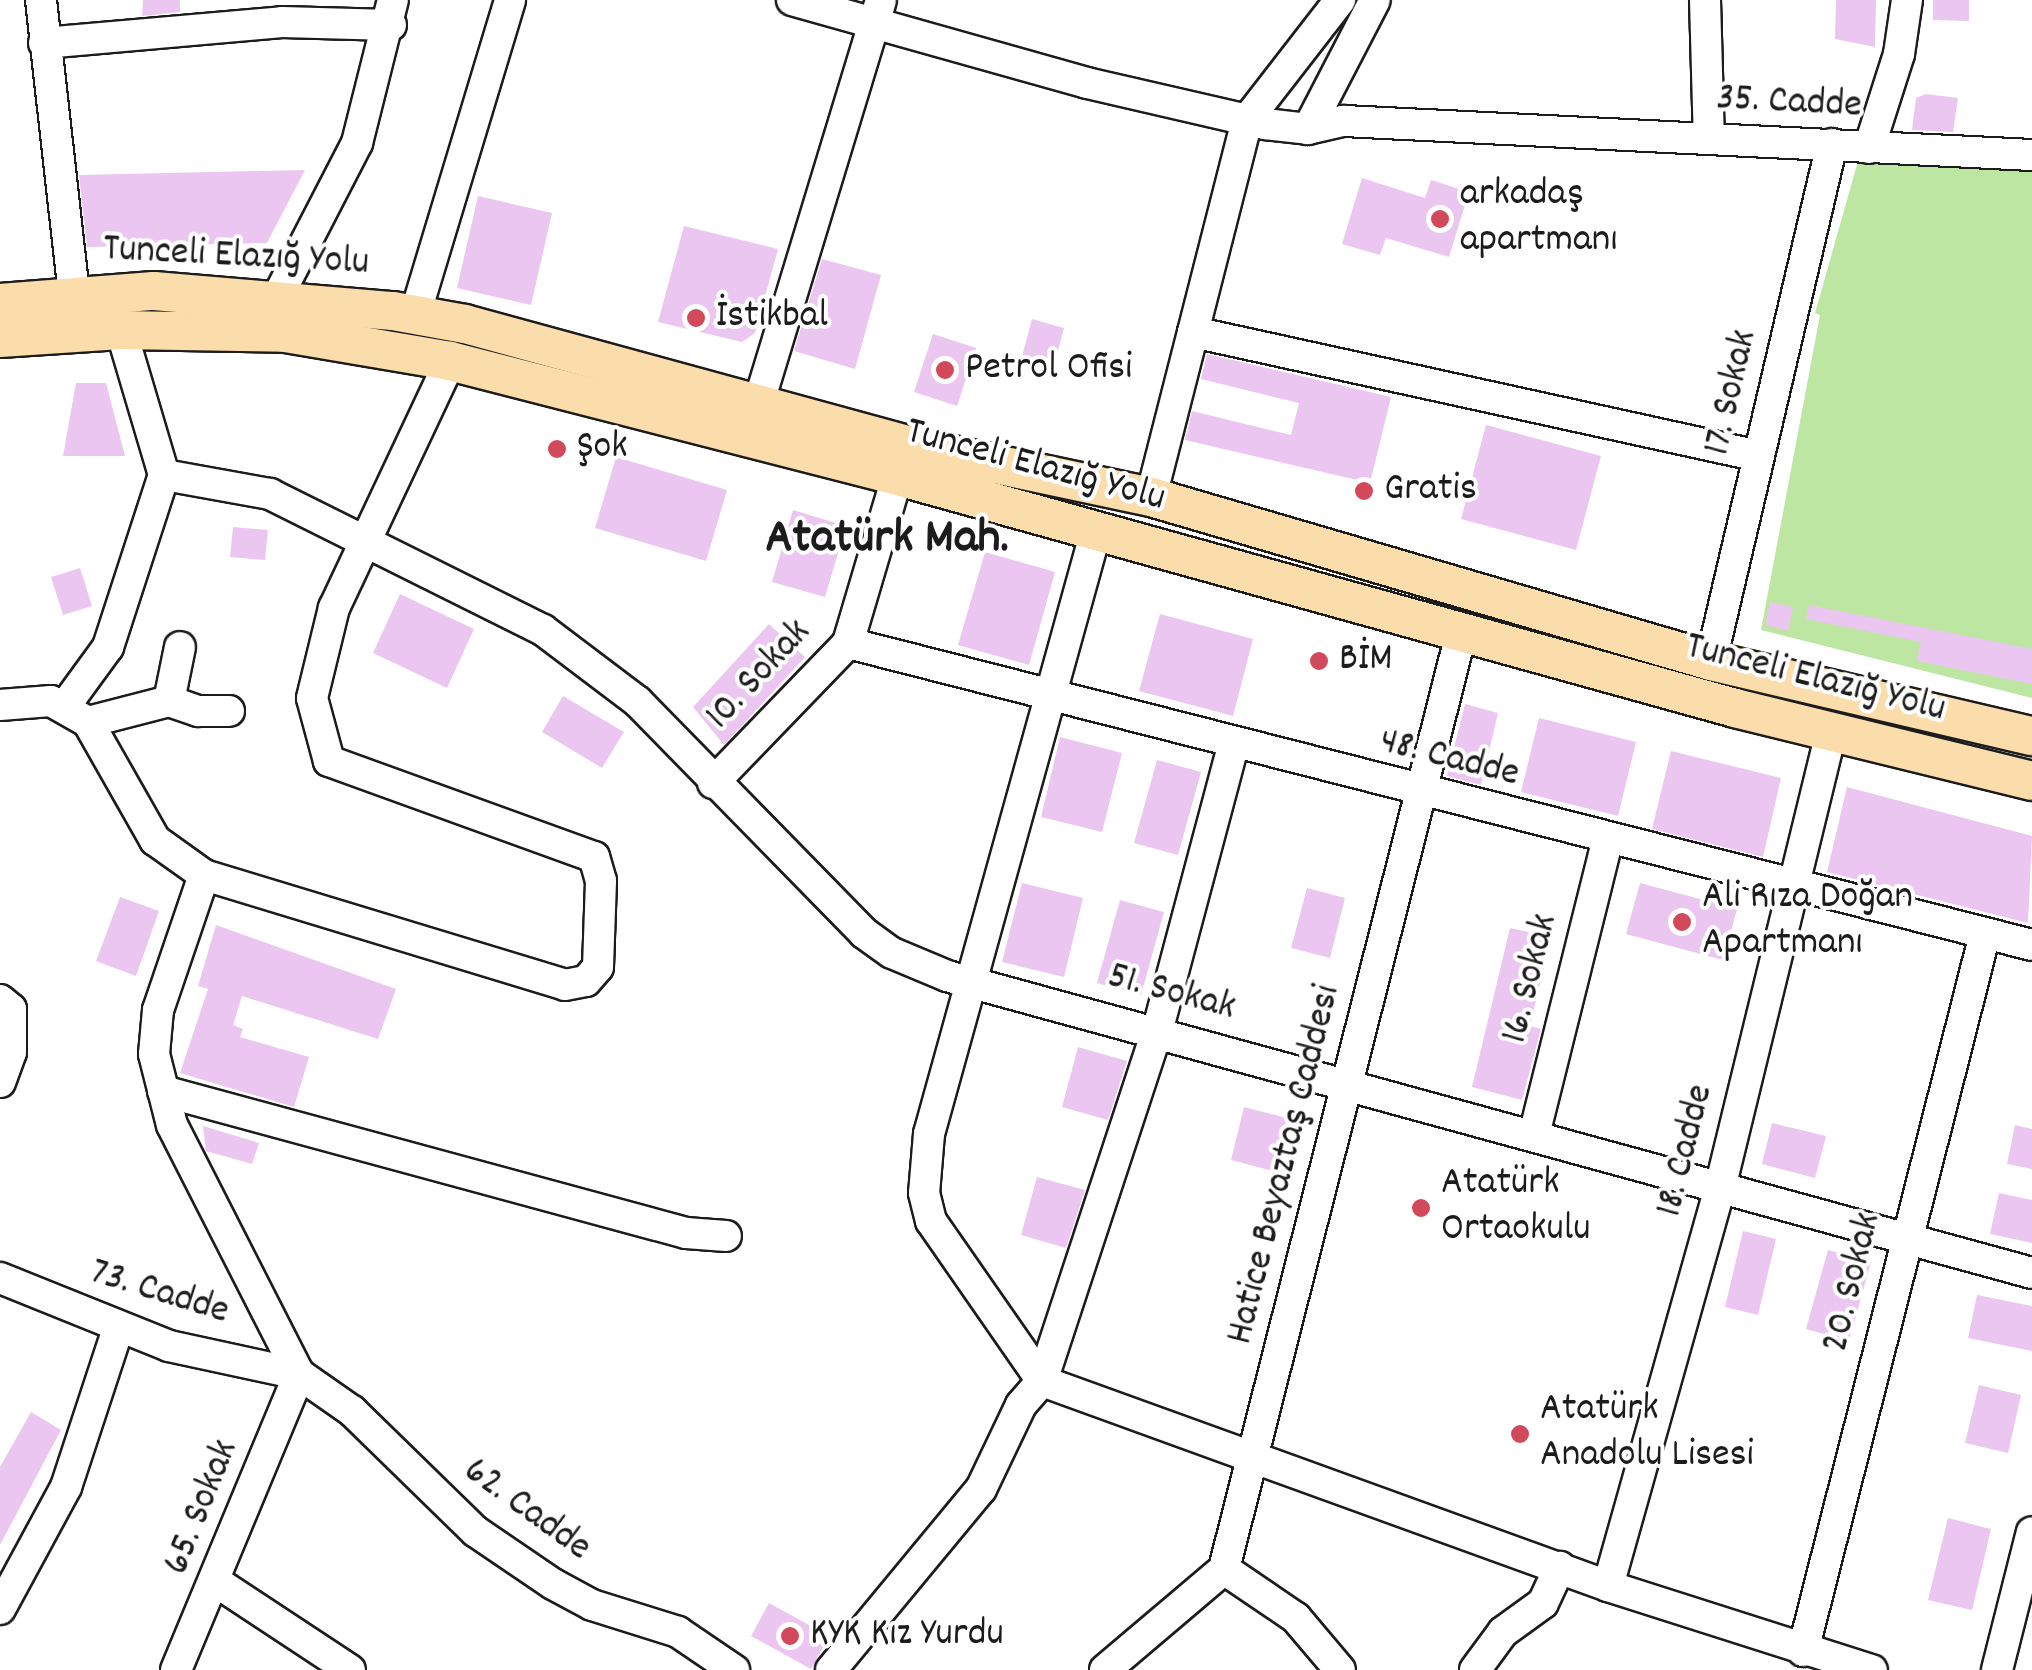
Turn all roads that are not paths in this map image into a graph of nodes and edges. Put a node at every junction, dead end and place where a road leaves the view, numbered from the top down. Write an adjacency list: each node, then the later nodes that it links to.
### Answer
1 (41, 0): 10 (street)
2 (510, 0): 20 (street)
3 (792, 0): 9 (street, 35. Cadde)
4 (1340, 0): 11 (street)
5 (1375, 0): 12 (street)
6 (1706, 0): 13 (street)
7 (1907, 0): 15 (street)
8 (392, 12): 10 (street); 18 (street)
9 (877, 13): 11 (street, 35. Cadde); 25 (street)
10 (44, 43): 17 (street)
11 (1248, 120): 12 (street, 35. Cadde); 22 (street)
12 (1308, 129): 13 (street, 35. Cadde)
13 (1709, 139): 14 (street, 35. Cadde)
14 (1832, 144): 15 (street, 35. Cadde); 26 (street, 17. Sokak)
15 (1869, 148): 16 (street, 35. Cadde)
16 (2032, 155)
17 (74, 295): 18 (main road, Tunceli Elazığ Yolu); 19 (main road, Tunceli Elazığ Yolu)
18 (276, 300): 20 (main road, Tunceli Elazığ Yolu)
19 (0, 303)
20 (415, 316): 25 (main road, Tunceli Elazığ Yolu)
21 (121, 330): 23 (main road, Tunceli Elazığ Yolu); 24 (main road, Tunceli Elazığ Yolu); 28 (street)
22 (1194, 332): 26 (street); 29 (street)
23 (0, 338)
24 (450, 361): 27 (main road, Tunceli Elazığ Yolu); 31 (street)
25 (758, 404): 27 (main road, Tunceli Elazığ Yolu)
26 (1759, 456): 35 (street, 17. Sokak)
27 (902, 460): 29 (main road, Tunceli Elazığ Yolu); 30 (main road, Tunceli Elazığ Yolu); 33 (street, 10. Sokak)
28 (164, 475): 31 (street, 51. Sokak); 40 (street)
29 (1151, 497): 35 (main road, Tunceli Elazığ Yolu)
30 (1096, 531): 32 (main road, Tunceli Elazığ Yolu); 36 (street)
31 (367, 539): 45 (street, 51. Sokak); 48 (street)
32 (1462, 630): 41 (main road, Tunceli Elazığ Yolu); 46 (street, Hatice Beyaztaş Caddesi)
33 (848, 644): 36 (street, 48. Cadde); 45 (street, 10. Sokak)
34 (180, 648): 37 (street)
35 (1712, 661): 42 (main road, Tunceli Elazığ Yolu)
36 (1049, 697): 43 (street, 48. Cadde); 52 (street)
37 (170, 701): 39 (street); 40 (street)
38 (0, 705): 40 (street)
39 (230, 711)
40 (77, 714): 48 (street)
41 (1832, 732): 44 (main road, Tunceli Elazığ Yolu); 49 (street, 18. Cadde)
42 (2032, 736)
43 (1233, 746): 46 (street, 48. Cadde); 54 (street)
44 (2032, 781)
45 (713, 783): 52 (street, 51. Sokak)
46 (1422, 794): 47 (street, 48. Cadde); 56 (street, Hatice Beyaztaş Caddesi)
47 (1608, 842): 49 (street, 48. Cadde); 58 (street, 16. Sokak)
48 (204, 875): 57 (street)
49 (1792, 887): 50 (street, 48. Cadde); 59 (street, 18. Cadde)
50 (1984, 934): 51 (street, 48. Cadde); 61 (street, 20. Sokak)
51 (2032, 946)
52 (972, 980): 54 (street, 51. Sokak); 66 (street)
53 (0, 1000): 55 (street)
54 (1157, 1032): 56 (street, 51. Sokak); 66 (street)
55 (0, 1082)
56 (1348, 1085): 58 (street, 51. Sokak); 67 (street, Hatice Beyaztaş Caddesi)
57 (163, 1092): 60 (street); 65 (street)
58 (1534, 1135): 59 (street, 51. Sokak)
59 (1720, 1188): 61 (street, 51. Sokak); 72 (street, 18. Cadde)
60 (726, 1236)
61 (1905, 1237): 62 (street, 51. Sokak); 74 (street, 20. Sokak)
62 (2032, 1273)
63 (0, 1278): 64 (street, 73. Cadde)
64 (118, 1329): 65 (street, 73. Cadde); 73 (street)
65 (299, 1374): 71 (street, 65. Sokak); 77 (street, 62. Cadde)
66 (1042, 1380): 67 (street); 78 (street)
67 (1254, 1452): 69 (street); 70 (street, Hatice Beyaztaş Caddesi)
68 (2032, 1532): 83 (street)
69 (1560, 1567): 72 (street); 81 (street)
70 (1224, 1569): 79 (street); 80 (street)
71 (218, 1583): 75 (street, 65. Sokak); 76 (street)
72 (1608, 1586): 74 (street)
73 (0, 1609)
74 (1803, 1651): 82 (street)
75 (176, 1670)
76 (350, 1670)
77 (734, 1670)
78 (831, 1670)
79 (1104, 1670)
80 (1340, 1670)
81 (1475, 1670)
82 (1872, 1670)
83 (1998, 1670)

